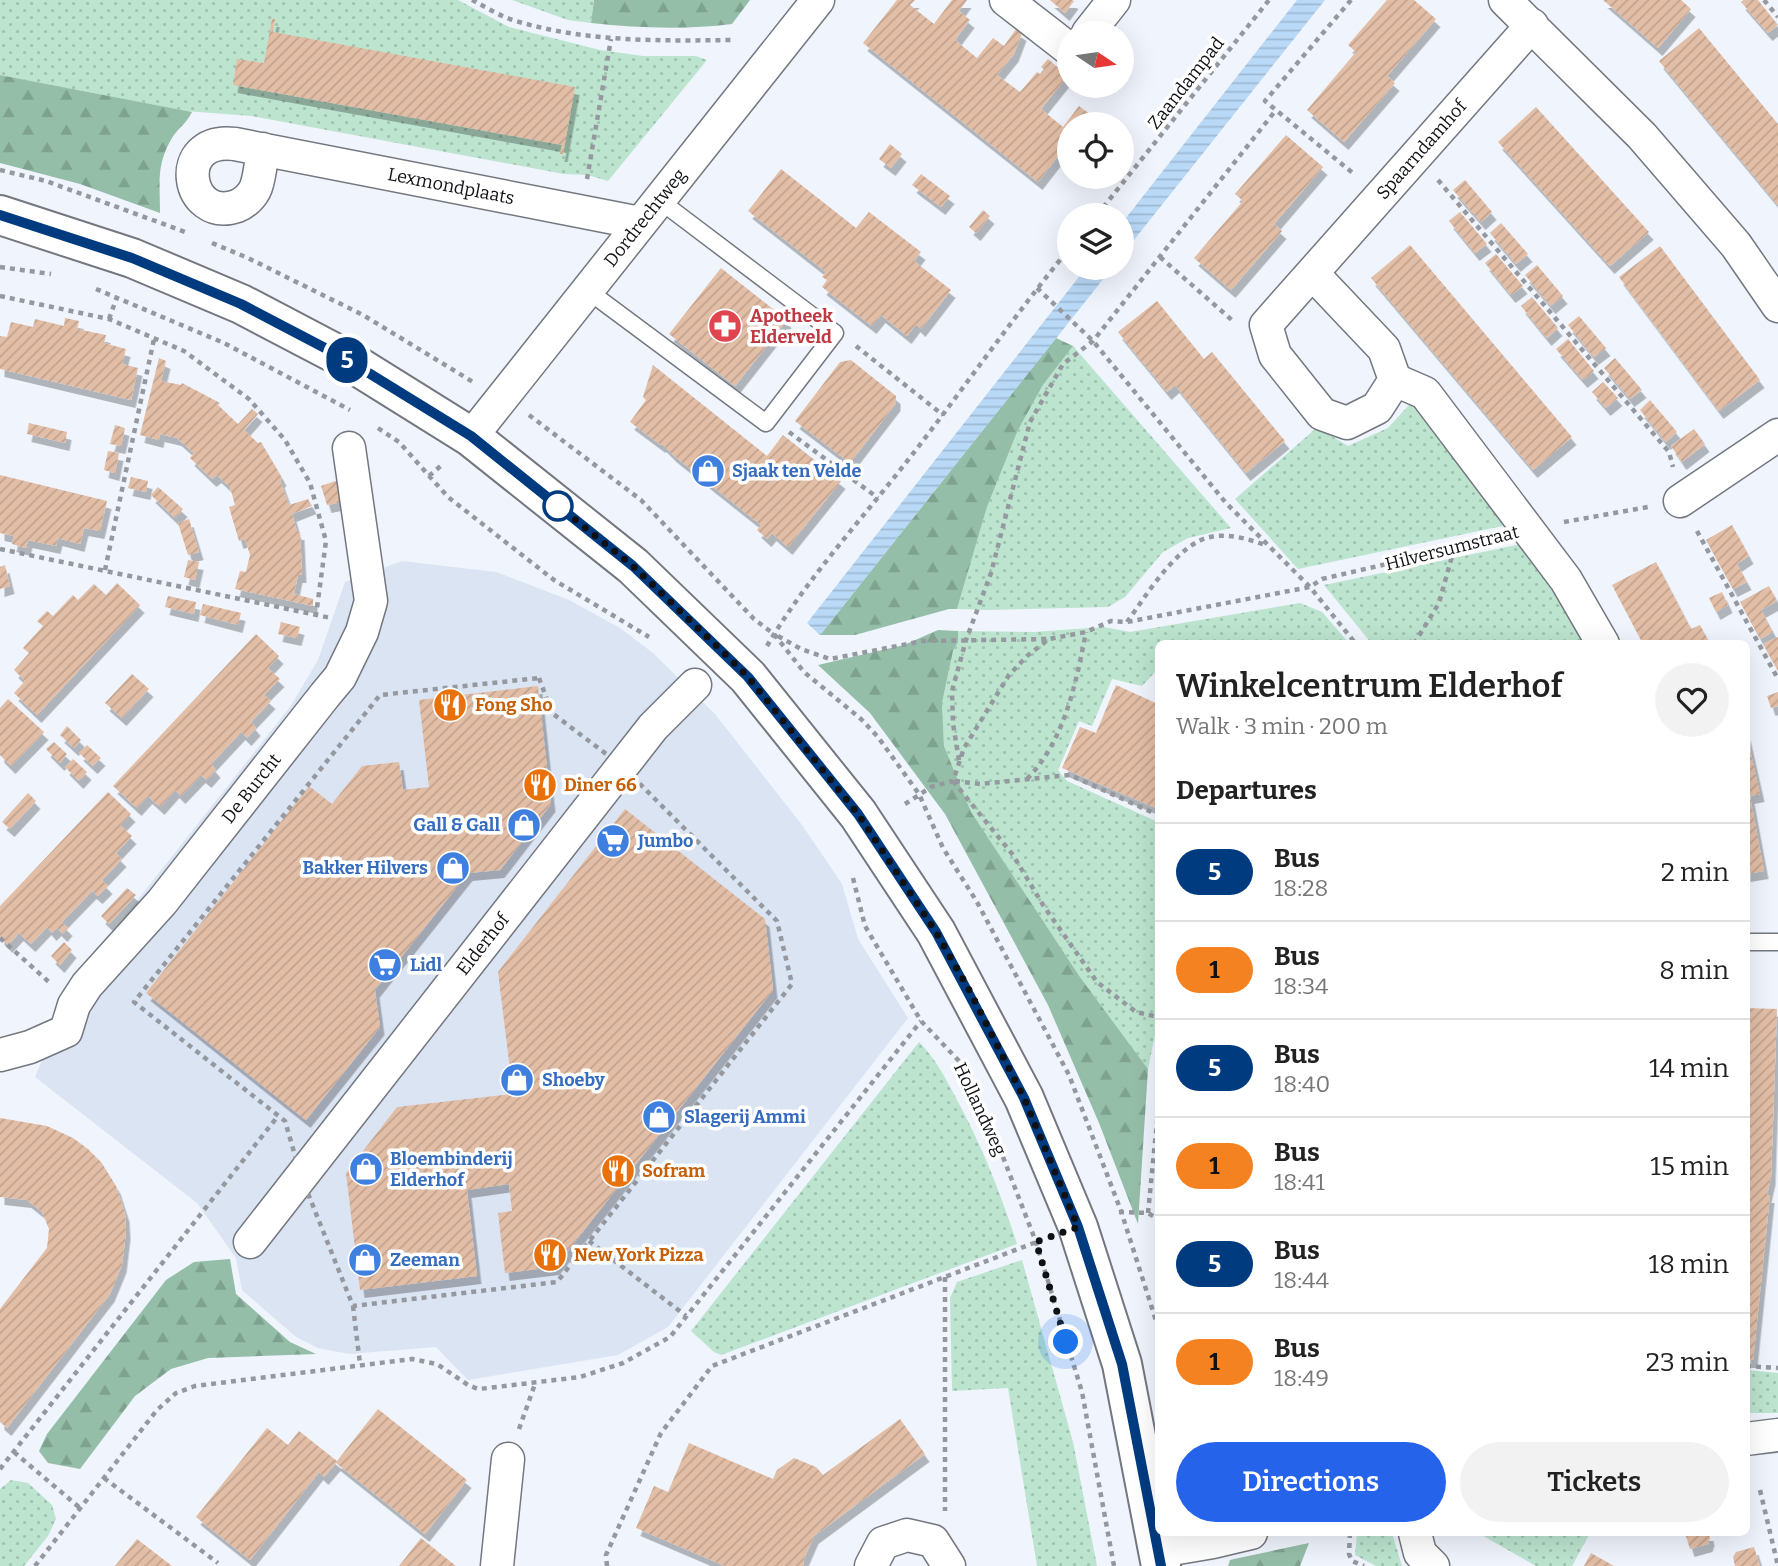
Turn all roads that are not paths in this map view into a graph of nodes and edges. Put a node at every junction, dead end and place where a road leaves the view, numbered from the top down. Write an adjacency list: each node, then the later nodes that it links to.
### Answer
1 (818, 0): 9 (street, Dordrechtweg)
2 (1006, 0): 7 (street)
3 (1114, 0): 5 (street)
4 (1508, 1): 6 (street)
5 (1097, 21)
6 (1532, 25): 11 (street, Spaarndamhof); 13 (street)
7 (1057, 40)
8 (263, 149): 9 (street, Lexmondplaats)
9 (650, 212): 12 (street, Dordrechtweg); 12 (lane)
10 (0, 215): 16 (street)
11 (1312, 273): 14 (street); 14 (street, Spaarndamhof)
12 (587, 290): 16 (street, Dordrechtweg)
13 (1778, 306)
14 (1395, 380): 19 (street)
15 (1778, 435): 18 (street)
16 (471, 436): 28 (street)
17 (349, 448): 23 (street, De Burcht)
18 (1680, 501)
19 (1601, 640)
20 (695, 685): 24 (street, Elderhof)
21 (1778, 942): 22 (lane)
22 (1750, 943)
23 (0, 1055)
24 (250, 1242)
25 (1778, 1435): 26 (street)
26 (1750, 1438)
27 (508, 1459): 34 (street)
28 (1155, 1533)
29 (1156, 1536): 33 (street)
30 (1238, 1536): 33 (street)
31 (1416, 1536): 36 (street)
32 (941, 1554): 35 (street)
33 (1160, 1559)
34 (497, 1566)
35 (870, 1566)
36 (1433, 1566)

